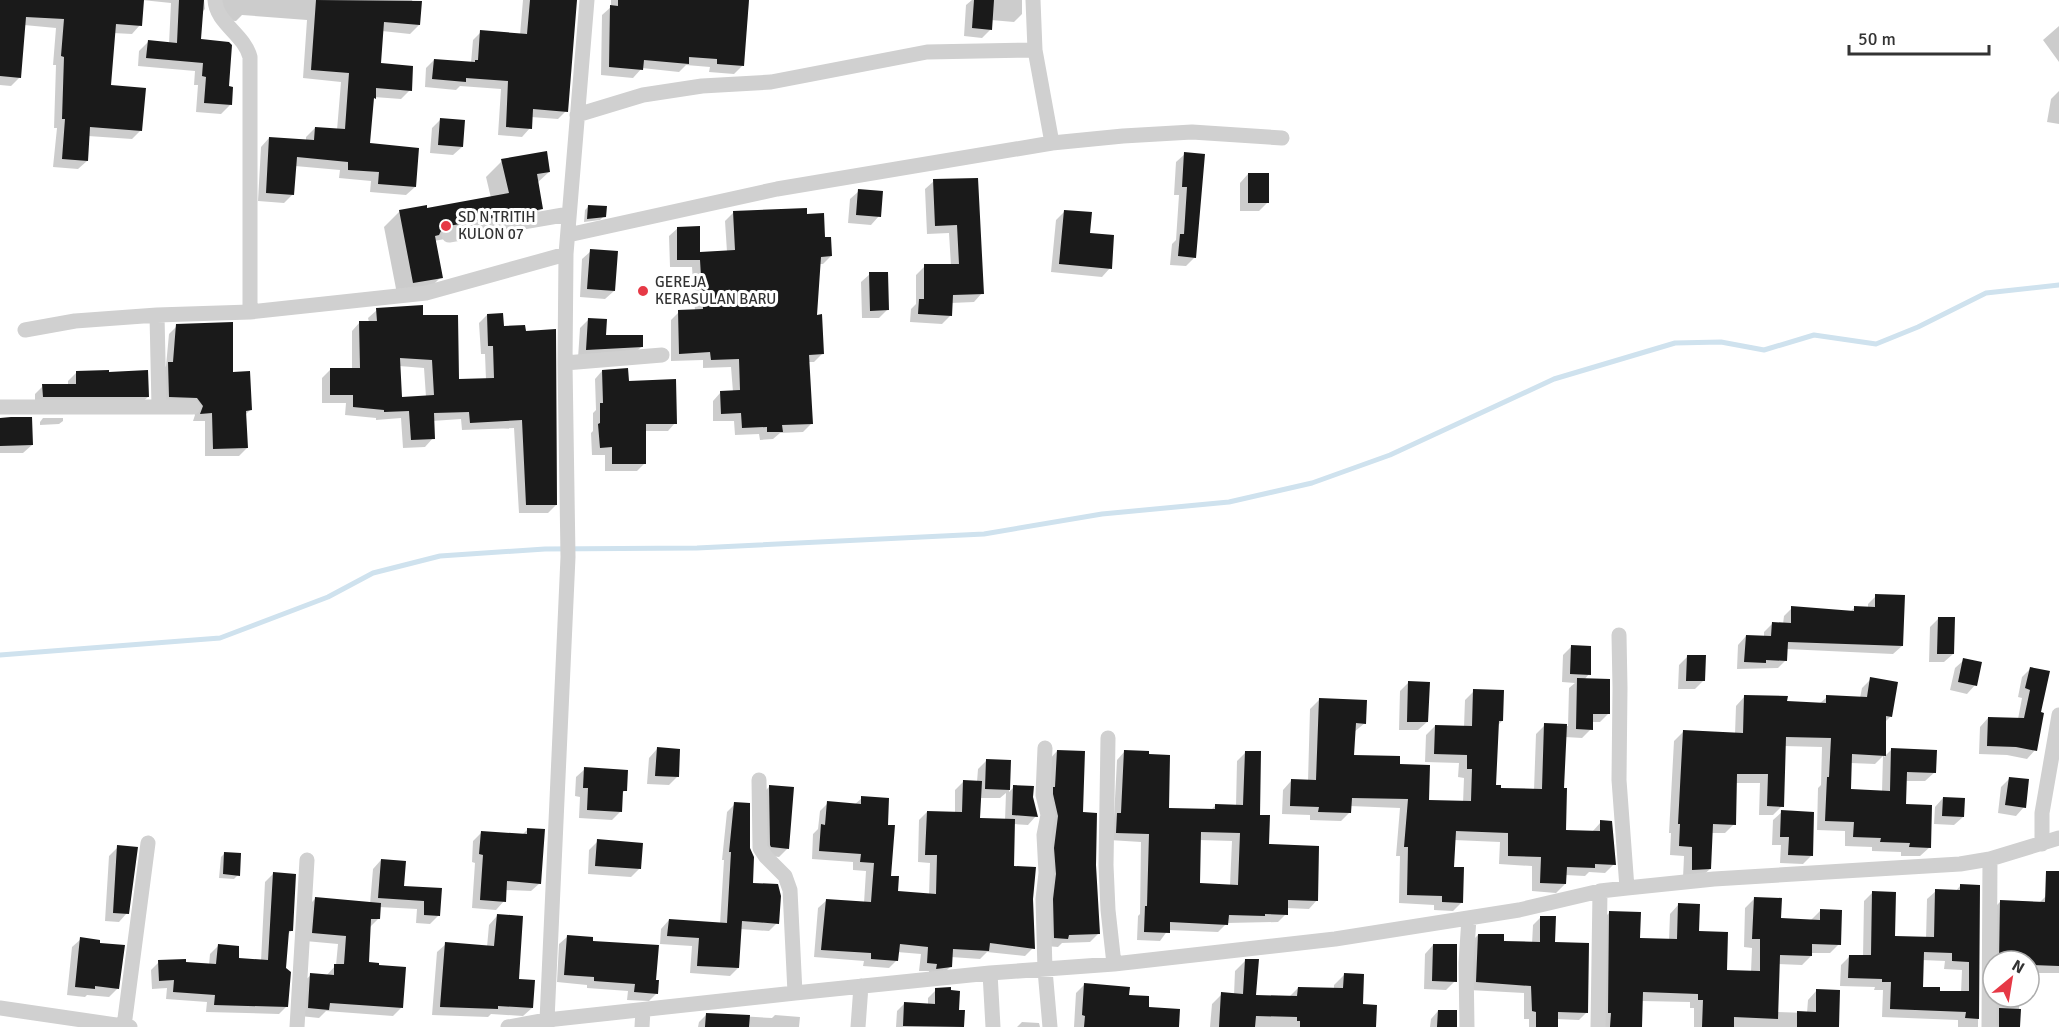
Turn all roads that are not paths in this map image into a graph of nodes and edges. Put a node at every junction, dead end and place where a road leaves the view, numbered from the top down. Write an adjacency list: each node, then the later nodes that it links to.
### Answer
1 (215, 0): 12 (street)
2 (587, 0): 5 (street)
3 (1033, 0): 4 (street)
4 (1035, 50): 5 (street); 7 (street)
5 (577, 115): 8 (street)
6 (1282, 138): 7 (street)
7 (1052, 142): 10 (street)
8 (569, 214): 9 (street); 10 (street)
9 (448, 235)
10 (568, 235): 11 (street)
11 (566, 254): 12 (street); 16 (street)
12 (250, 312): 13 (street)
13 (157, 315): 14 (street); 19 (street)
14 (25, 330)
15 (662, 355): 16 (street)
16 (565, 363): 40 (street)
17 (0, 407): 19 (street)
18 (193, 407): 19 (street)
19 (159, 408)
20 (1619, 635): 30 (street)
21 (2059, 716): 27 (street)
22 (1108, 738): 33 (street)
23 (1045, 748): 34 (street)
24 (759, 780): 37 (street)
25 (2059, 838): 27 (street)
26 (148, 843): 41 (street)
27 (2042, 844): 28 (street)
28 (1990, 859): 30 (street); 50 (street)
29 (307, 860): 42 (street)
30 (1627, 888): 31 (street)
31 (1600, 891): 32 (street); 49 (street)
32 (1469, 918): 33 (street); 48 (street)
33 (1114, 964): 34 (street)
34 (1045, 970): 35 (street); 47 (street)
35 (990, 973): 36 (street); 46 (street)
36 (861, 986): 37 (street); 45 (street)
37 (795, 993): 39 (street)
38 (0, 1008): 41 (street)
39 (643, 1010): 40 (street); 44 (street)
40 (547, 1024): 43 (street)
41 (127, 1027)
42 (297, 1027)
43 (508, 1027)
44 (642, 1027)
45 (858, 1027)
46 (993, 1027)
47 (1050, 1027)
48 (1467, 1027)
49 (1598, 1027)
50 (1989, 1027)

